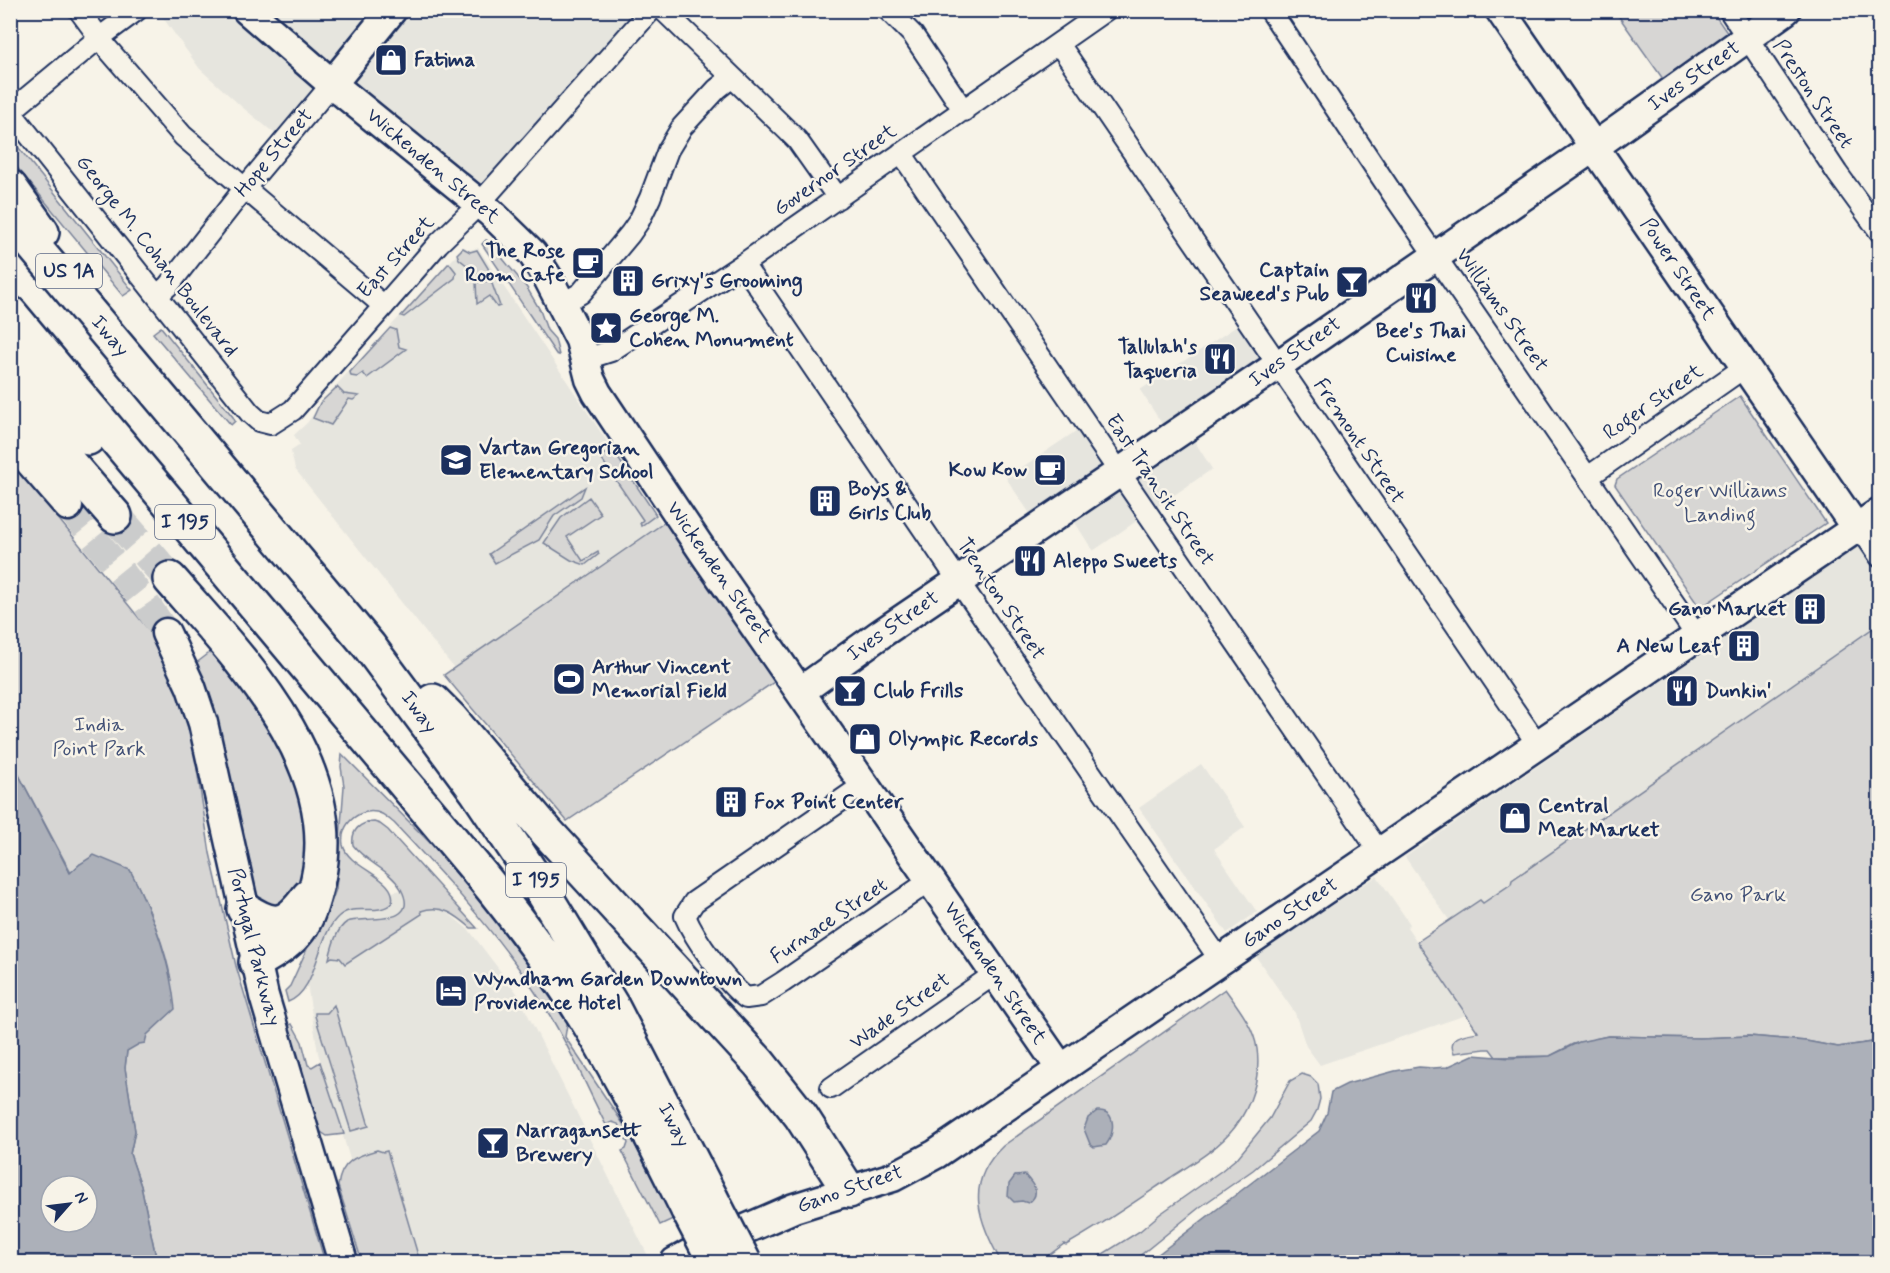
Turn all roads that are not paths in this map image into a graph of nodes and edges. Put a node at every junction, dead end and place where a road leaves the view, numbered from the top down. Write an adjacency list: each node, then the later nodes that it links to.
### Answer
1 (79, 10): 13 (street)
2 (136, 10): 13 (street)
3 (246, 10): 17 (street, Wickenden Street)
4 (392, 10): 17 (street, Hope Street)
5 (651, 10): 25 (street, East Street)
6 (663, 10): 16 (street)
7 (888, 10): 19 (street)
8 (1106, 10): 15 (street, Governor Street)
9 (1270, 10): 28 (street, Williams Street)
10 (1500, 10): 20 (street, Power Street)
11 (1729, 10): 14 (street, Preston Street)
12 (1786, 10): 14 (street, Ives Street)
13 (99, 38): 18 (street); 23 (street)
14 (1748, 38): 20 (street, Ives Street); 27 (street, Preston Street)
15 (1059, 44): 19 (street, Governor Street); 37 (street, Fremont Street)
16 (731, 78): 24 (street); 31 (street)
17 (332, 84): 23 (street, Hope Street); 25 (street, Wickenden Street)
18 (11, 111): 30 (street, George M. Cohan Boulevard)
19 (964, 111): 21 (street, Governor Street)
20 (1594, 147): 28 (street, Ives Street); 38 (street, Power Street)
21 (901, 153): 24 (street, Governor Street); 42 (street, East Transit Street)
22 (10, 187): 35 (highway, US 1A)
23 (244, 189): 30 (street, Hope Street); 32 (street)
24 (838, 198): 29 (street, Governor Street)
25 (480, 203): 31 (street, Wickenden Street); 32 (street, East Street)
26 (10, 218): 35 (highway, Iway / I 195)
27 (1880, 232)
28 (1435, 255): 37 (street, Ives Street); 43 (street, Williams Street)
29 (743, 264): 36 (street, Governor Street); 49 (street, Trenton Street)
30 (158, 296): 40 (street, George M. Cohan Boulevard)
31 (562, 304): 36 (street, Wickenden Street)
32 (384, 306): 40 (street, East Street)
33 (10, 313): 54 (highway, Iway / I 195)
34 (10, 355): 54 (highway)
35 (126, 355): 50 (highway, Iway / I 195)
36 (586, 359): 53 (street, Wickenden Street)
37 (1278, 365): 42 (street, Ives Street); 55 (street, Fremont Street)
38 (1745, 367): 43 (street, Roger Street); 46 (street, Power Street)
39 (10, 395): 45 (highway)
40 (271, 424)
41 (10, 439): 44 (street)
42 (1119, 472): 49 (street, Ives Street); 57 (street, East Transit Street)
43 (1588, 477): 52 (street, Williams Street)
44 (68, 506)
45 (115, 516)
46 (1865, 522): 47 (street, Power Street); 52 (street, Gano Street)
47 (1880, 557)
48 (170, 579): 59 (highway)
49 (959, 581): 53 (street, Ives Street); 61 (street, Trenton Street)
50 (321, 588): 66 (highway); 67 (highway, Iway / I 195)
51 (166, 633): 60 (street, Portugal Parkway)
52 (1696, 635): 55 (street, Gano Street)
53 (801, 691): 56 (street, Wickenden Street)
54 (360, 731): 67 (highway, Iway / I 195)
55 (1538, 745): 57 (street, Gano Street)
56 (865, 784): 58 (street, Wickenden Street); 58 (street, Furnace Street)
57 (1380, 853): 61 (street, Gano Street)
58 (931, 880): 63 (street, Wickenden Street)
59 (316, 888): 60 (highway); 62 (highway)
60 (244, 909): 62 (street, Portugal Parkway)
61 (1220, 960): 64 (street, Gano Street)
62 (256, 962): 68 (street, Portugal Parkway)
63 (996, 974): 64 (street, Wickenden Street); 65 (street, Wade Street)
64 (1061, 1069): 66 (street, Gano Street)
65 (831, 1088)
66 (849, 1191): 69 (street, Gano Street)
67 (700, 1204): 70 (highway, Iway / I 195, bridge); 71 (highway, Iway / I 195, bridge)
68 (343, 1263)
69 (675, 1263)
70 (715, 1263)
71 (744, 1263)

